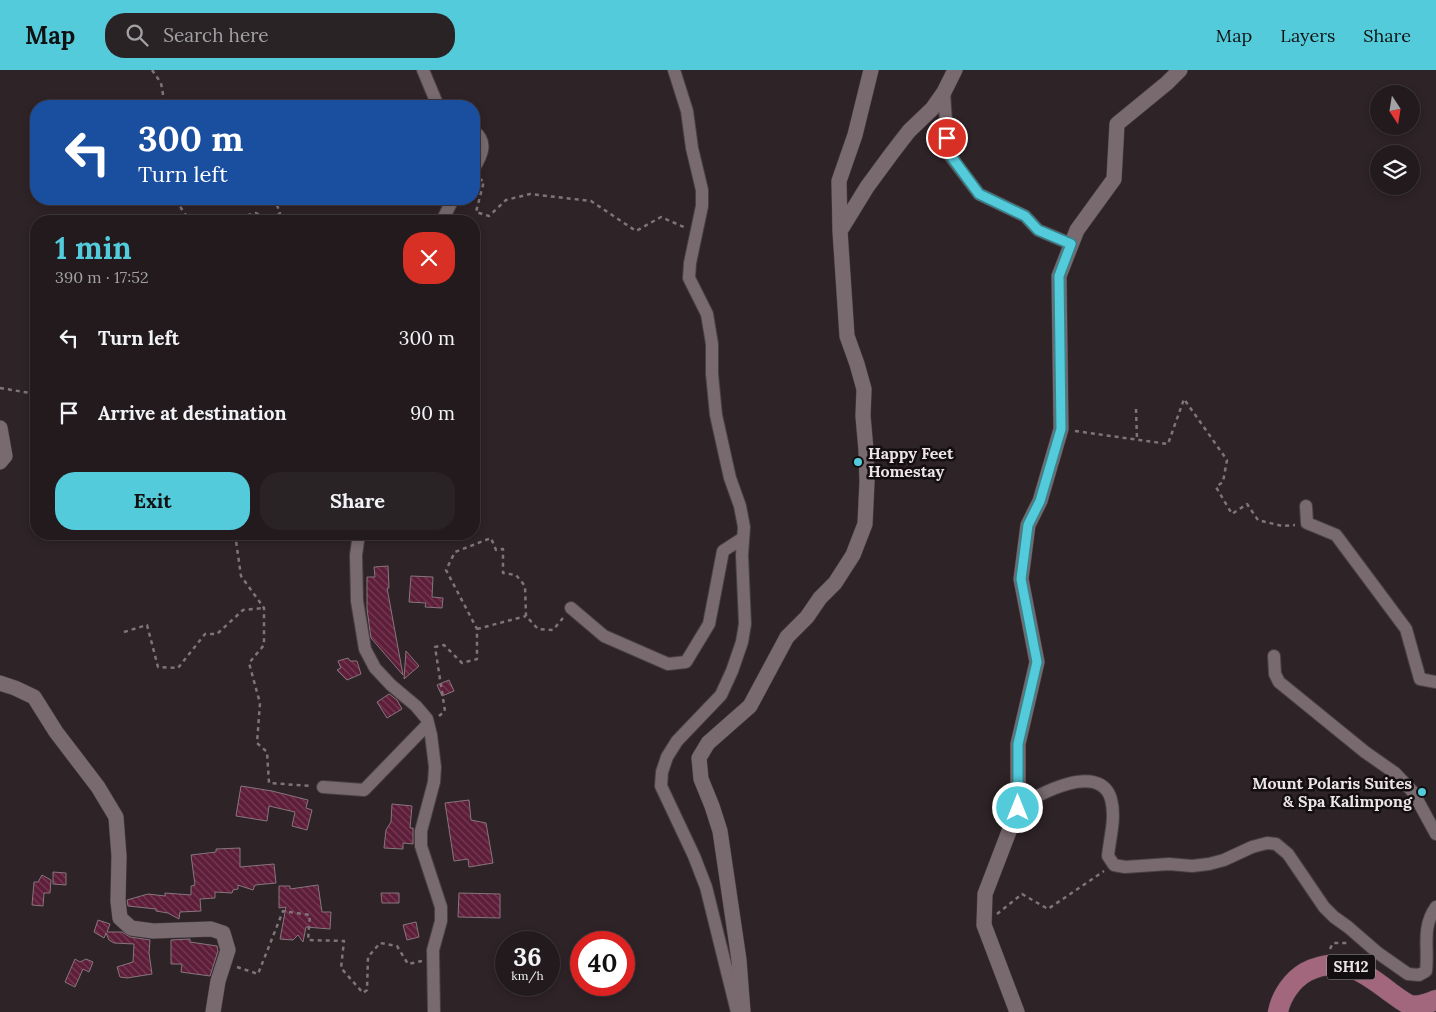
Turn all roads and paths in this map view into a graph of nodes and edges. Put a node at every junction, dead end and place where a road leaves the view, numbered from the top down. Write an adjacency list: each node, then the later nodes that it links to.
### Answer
1 (152, 70): 8 (path)
2 (423, 70): 9 (street)
3 (870, 70): 15 (street)
4 (955, 70): 7 (street)
5 (1180, 70): 17 (street)
6 (674, 71): 16 (street)
7 (944, 92): 15 (street); 17 (street)
8 (164, 100)
9 (436, 100)
10 (480, 138): 11 (street)
11 (480, 158)
12 (480, 180): 13 (path)
13 (480, 196)
14 (478, 205): 16 (path)
15 (840, 231): 51 (street)
16 (696, 232): 27 (street)
17 (1071, 244): 22 (street)
18 (0, 388): 19 (path)
19 (30, 393)
20 (1136, 409): 23 (path)
21 (0, 428): 24 (street)
22 (1061, 429): 23 (path); 40 (street)
23 (1137, 439): 26 (path)
24 (0, 462)
25 (1306, 506): 26 (street)
26 (1307, 523): 36 (street)
27 (743, 538): 31 (street); 50 (street)
28 (236, 540): 30 (path)
29 (358, 540): 38 (street)
30 (264, 608): 34 (path); 39 (path)
31 (571, 608): 32 (path)
32 (526, 616): 33 (path); 33 (path)
33 (477, 629): 38 (path)
34 (124, 632)
35 (1274, 656): 41 (street)
36 (1436, 682)
37 (0, 683): 46 (street)
38 (428, 724): 39 (street); 45 (street)
39 (322, 787)
40 (1018, 808): 42 (street); 44 (street)
41 (1436, 834)
42 (1114, 865): 43 (street); 44 (path)
43 (1436, 907)
44 (984, 925): 52 (street)
45 (433, 958): 46 (path); 49 (street)
46 (224, 962): 48 (street)
47 (1436, 1000): 53 (main road, SH12)
48 (213, 1012)
49 (434, 1012)
50 (737, 1012)
51 (743, 1012)
52 (1017, 1012)
53 (1278, 1012)

